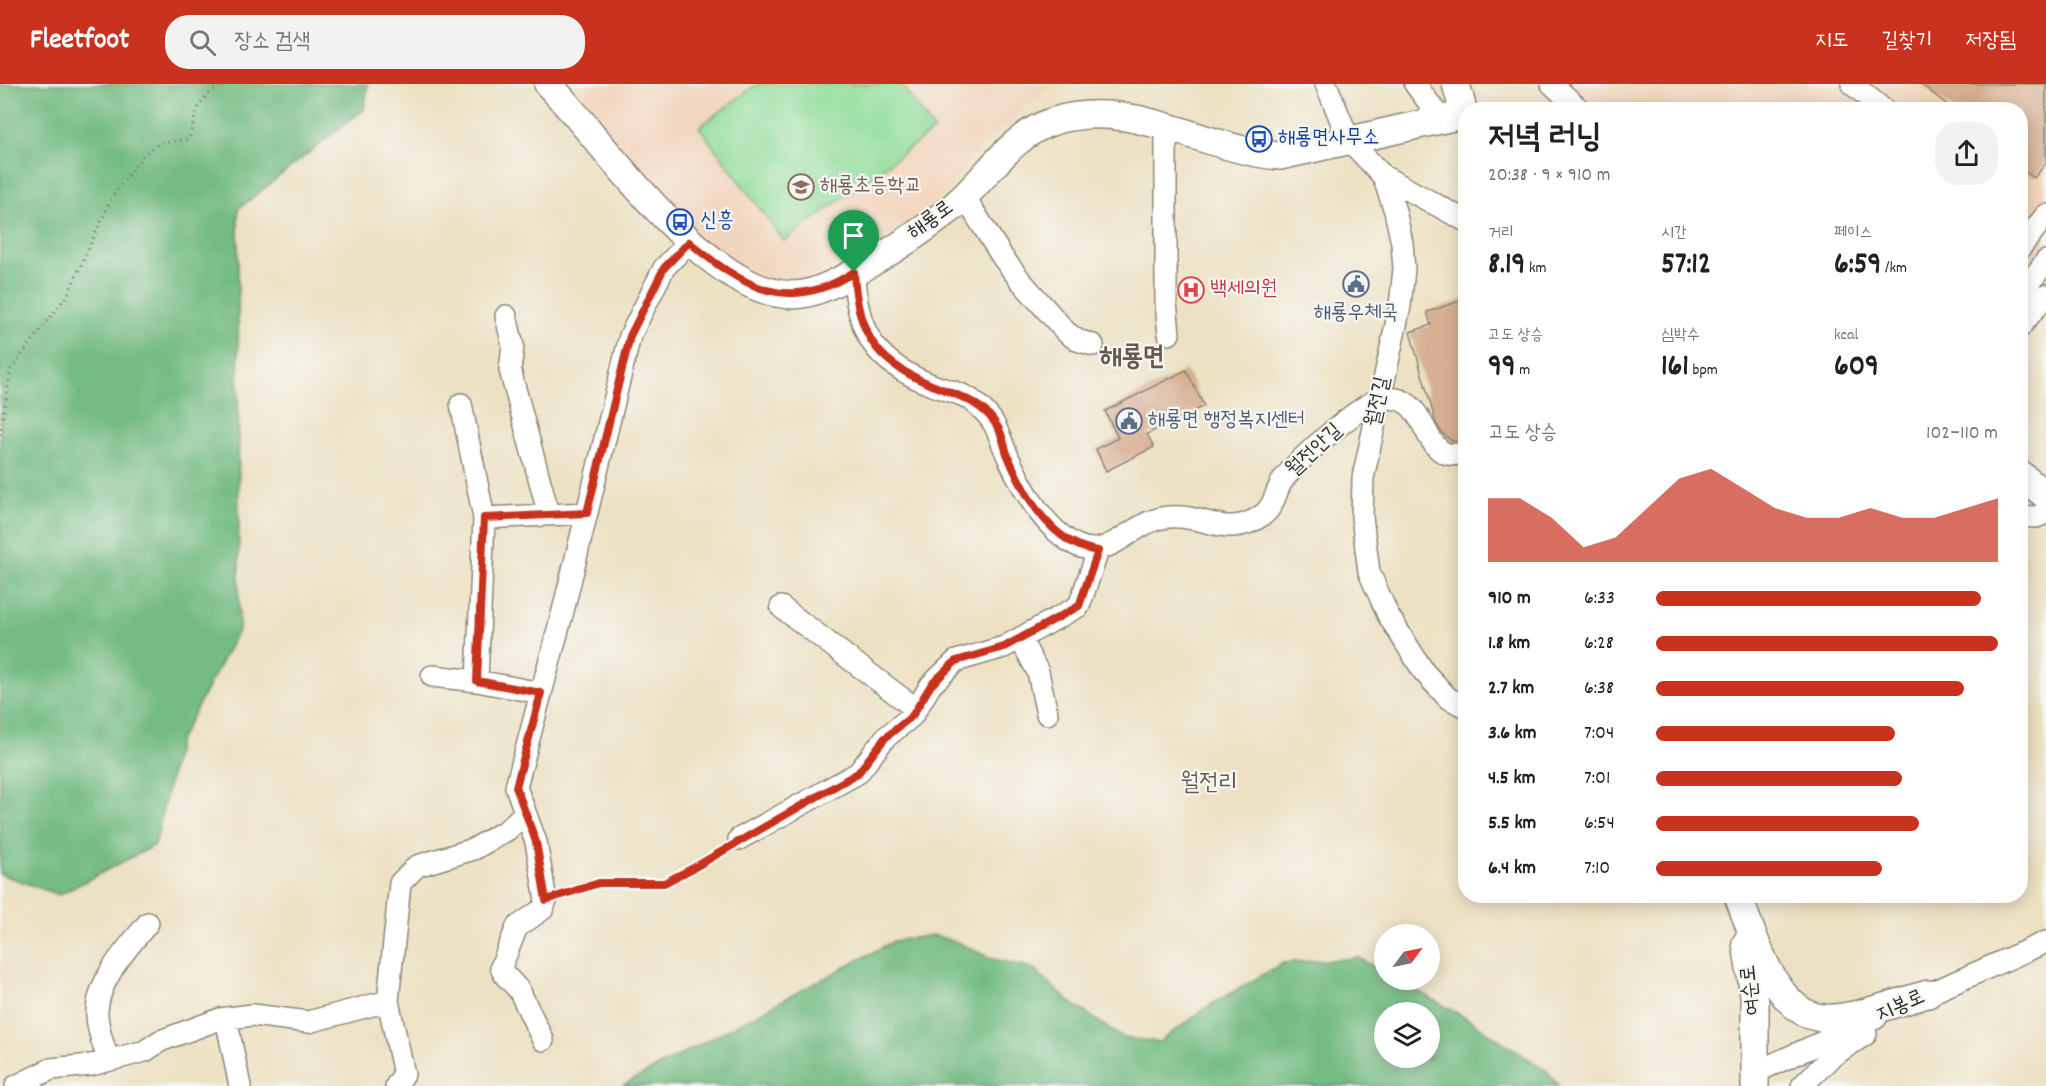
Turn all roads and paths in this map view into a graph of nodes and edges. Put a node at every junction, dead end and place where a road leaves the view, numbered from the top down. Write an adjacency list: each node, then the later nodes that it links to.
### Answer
1 (226, 84): 31 (path)
2 (548, 84): 20 (main road, 해룡로)
3 (1326, 84): 14 (street, 월전길)
4 (1415, 84): 11 (street)
5 (1456, 84): 10 (main road)
6 (1852, 84): 9 (street)
7 (1563, 87): 8 (street)
8 (1574, 102)
9 (1874, 102)
10 (1458, 106)
11 (1458, 116)
12 (1458, 117): 14 (main road, 해룡로)
13 (1166, 125): 14 (main road, 해룡로); 16 (main road, 해룡로); 27 (street)
14 (1349, 140): 15 (street, 월전길)
15 (1383, 176): 17 (street); 29 (street, 월전길)
16 (964, 196): 22 (main road, 해룡로); 28 (street)
17 (1458, 217)
18 (2037, 223): 19 (street)
19 (2028, 236)
20 (689, 242): 22 (main road, 해룡로); 35 (street)
21 (2046, 261): 23 (street)
22 (854, 272): 40 (street)
23 (2028, 285)
24 (2046, 295): 26 (street)
25 (506, 316): 37 (street)
26 (2028, 317)
27 (1169, 334)
28 (1093, 345)
29 (1380, 399): 32 (street); 40 (street, 월전안길); 46 (street, 월전길)
30 (460, 404): 39 (street)
31 (0, 435)
32 (1458, 454)
33 (2028, 481): 34 (main road)
34 (2046, 496)
35 (587, 513): 37 (street); 45 (street)
36 (2046, 513): 38 (street)
37 (549, 515): 39 (street)
38 (2028, 516)
39 (484, 518): 44 (street)
40 (1098, 551): 42 (street)
41 (781, 607): 47 (street)
42 (1020, 638): 47 (street); 48 (street)
43 (432, 676): 44 (street)
44 (477, 681): 45 (street)
45 (541, 693): 49 (street)
46 (1458, 702)
47 (916, 709): 50 (street)
48 (1047, 714)
49 (525, 813): 51 (street); 57 (street)
50 (739, 839): 51 (path)
51 (546, 900): 59 (street)
52 (1738, 903): 61 (main road, 여순로)
53 (1739, 903): 56 (main road)
54 (148, 923): 60 (street)
55 (2046, 942): 56 (street, 지봉로)
56 (1928, 994): 61 (street, 지봉로); 65 (street)
57 (388, 1001): 58 (street); 64 (street)
58 (226, 1018): 60 (street); 63 (street)
59 (543, 1040)
60 (108, 1060): 62 (street)
61 (1755, 1079)
62 (16, 1086)
63 (240, 1086)
64 (396, 1086)
65 (1802, 1086)

